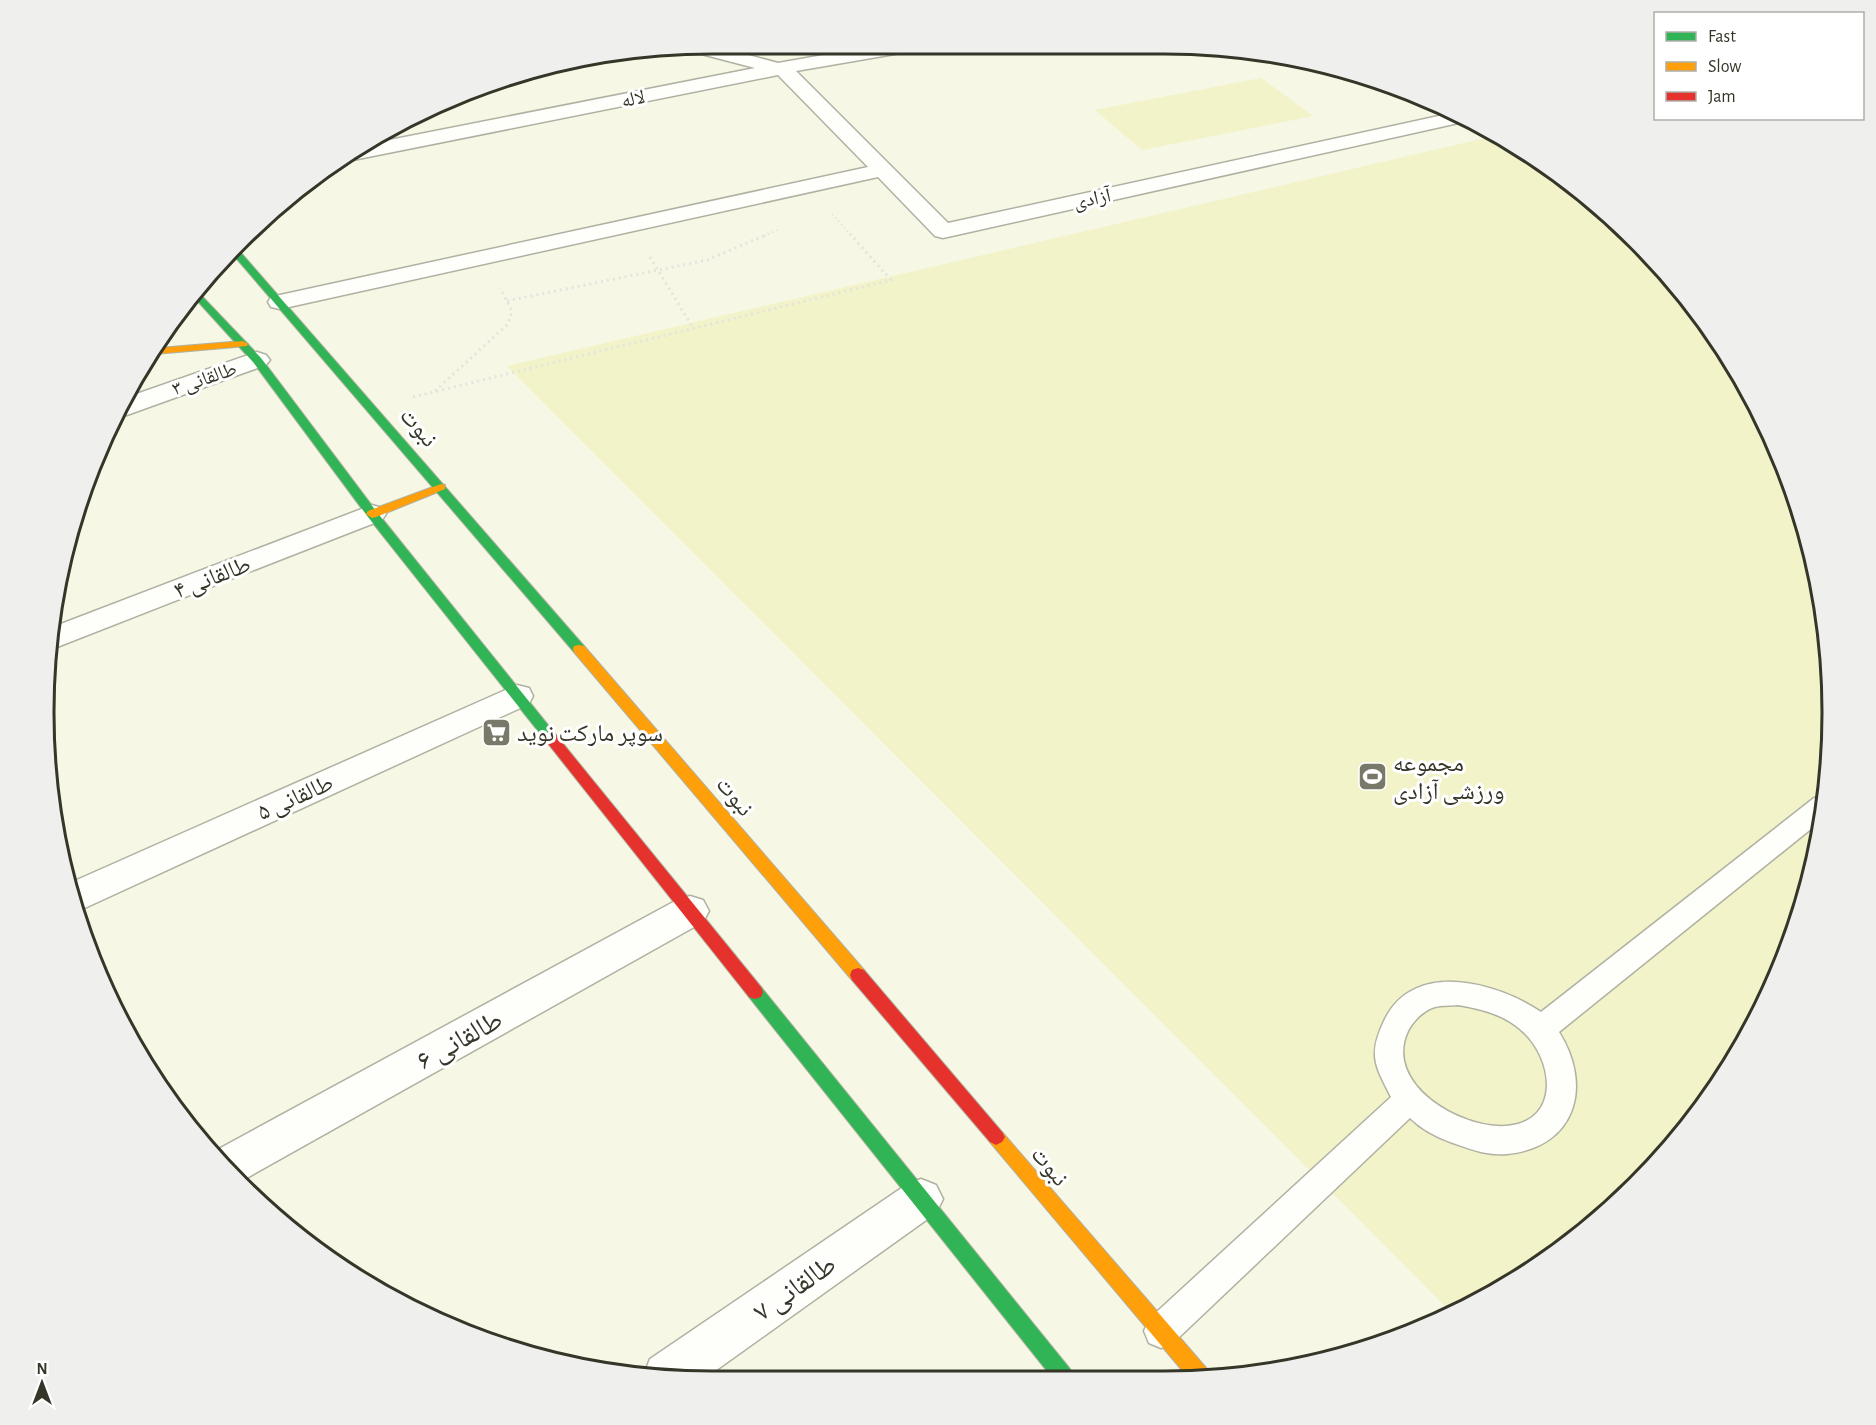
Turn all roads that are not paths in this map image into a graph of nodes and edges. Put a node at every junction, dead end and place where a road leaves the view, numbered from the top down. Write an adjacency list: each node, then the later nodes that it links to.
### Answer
1 (722, 54): 4 (street)
2 (794, 54): 5 (street, لاله)
3 (828, 54): 5 (street, لاله)
4 (740, 59): 5 (street, لاله); 7 (street, لاله)
5 (783, 59): 8 (street, لاله); 9 (street, آزادی)
6 (1449, 119): 9 (street, آزادی)
7 (426, 120)
8 (370, 150)
9 (883, 170): 12 (street)
10 (239, 255): 12 (street, نبوت)
11 (200, 299): 14 (street)
12 (280, 302): 16 (street, نبوت)
13 (162, 351): 14 (street)
14 (250, 352): 15 (street, طالقانی ۳); 17 (street)
15 (131, 403)
16 (441, 487): 17 (street); 27 (street, نبوت)
17 (372, 514): 18 (street, طالقانی ۴); 19 (street)
18 (59, 637)
19 (517, 696): 21 (street, طالقانی ۵); 22 (street)
20 (1814, 812): 23 (lane)
21 (80, 894)
22 (690, 911): 25 (street, طالقانی ۶); 26 (street)
23 (1540, 1030): 24 (lane); 24 (lane)
24 (1409, 1099): 27 (lane)
25 (233, 1163)
26 (921, 1199): 28 (street, طالقانی ۷); 30 (street)
27 (1161, 1331): 29 (street, نبوت)
28 (675, 1370)
29 (1195, 1370)
30 (1059, 1371)

